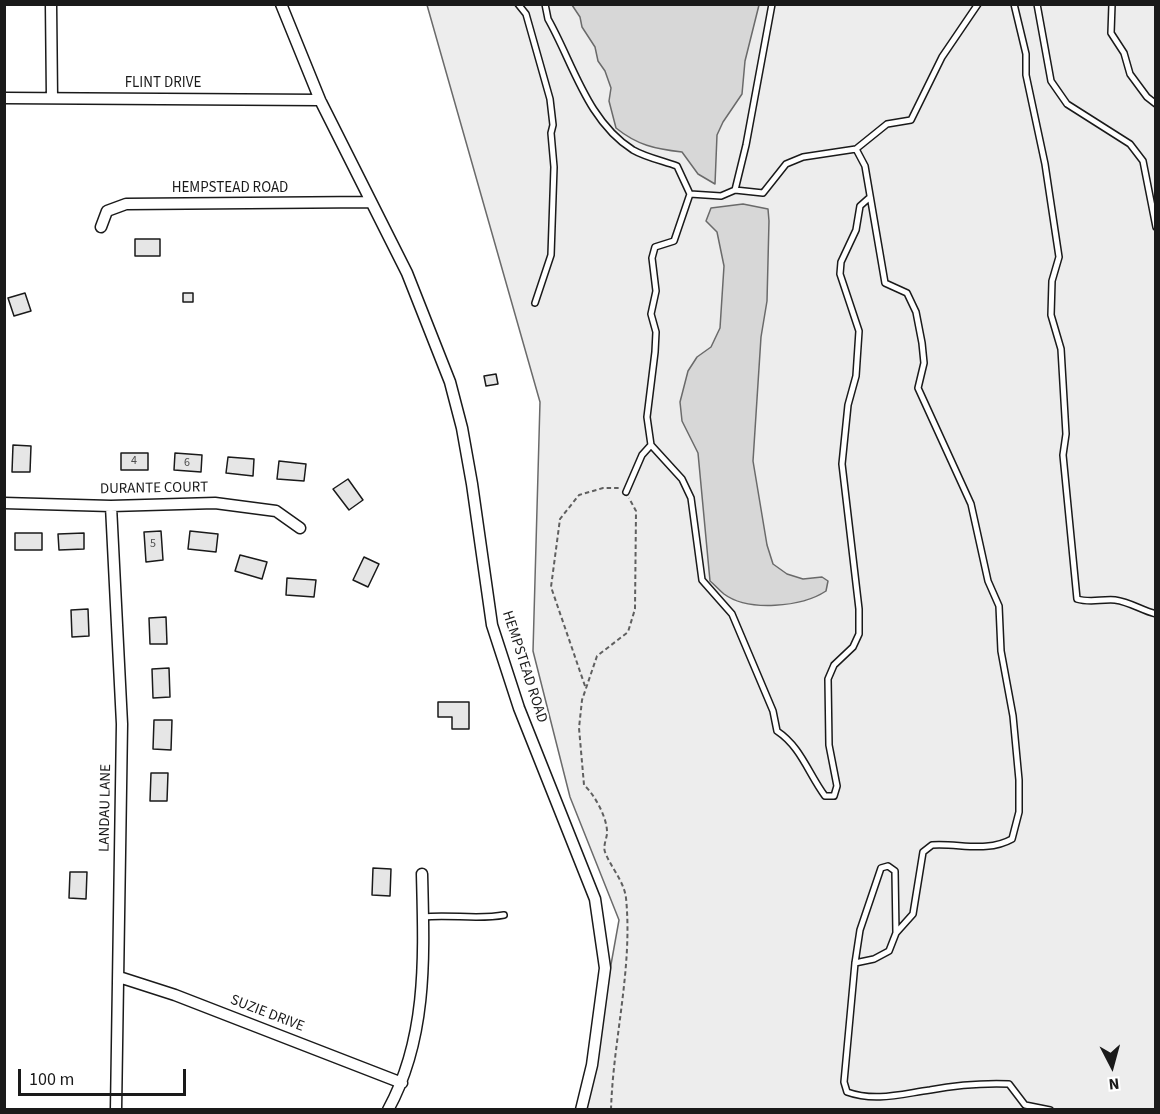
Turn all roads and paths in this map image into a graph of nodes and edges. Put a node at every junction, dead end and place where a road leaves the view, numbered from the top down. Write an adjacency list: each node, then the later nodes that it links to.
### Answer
1 (51, 4): 11 (street)
2 (281, 4): 12 (street, HEMPSTEAD ROAD)
3 (518, 4): 21 (lane)
4 (545, 4): 16 (lane)
5 (772, 4): 15 (lane)
6 (978, 4): 14 (lane)
7 (1014, 4): 27 (lane)
8 (1037, 4): 19 (lane)
9 (1112, 4): 13 (lane)
10 (4, 98): 11 (street, FLINT DRIVE)
11 (52, 98): 12 (street, FLINT DRIVE)
12 (320, 100): 18 (street, HEMPSTEAD ROAD)
13 (1155, 104)
14 (856, 149): 15 (lane); 17 (lane)
15 (735, 190): 16 (lane)
16 (690, 194): 22 (lane)
17 (869, 198): 22 (lane); 32 (lane)
18 (371, 202): 20 (street, HEMPSTEAD ROAD); 38 (street, HEMPSTEAD ROAD)
19 (1155, 227)
20 (101, 228)
21 (535, 303)
22 (651, 445): 23 (lane)
23 (626, 492): 28 (path); 28 (path)
24 (4, 503): 25 (street, DURANTE COURT)
25 (111, 506): 26 (street, DURANTE COURT); 34 (street, LANDAU LANE)
26 (300, 528)
27 (1155, 614)
28 (585, 686): 39 (path)
29 (422, 874): 31 (street)
30 (504, 915): 31 (lane)
31 (423, 917): 35 (street)
32 (896, 933): 33 (lane); 33 (lane)
33 (855, 963): 40 (lane)
34 (119, 977): 35 (street, SUZIE DRIVE); 36 (street, LANDAU LANE)
35 (402, 1083): 37 (street)
36 (116, 1110)
37 (388, 1110)
38 (581, 1110)
39 (611, 1110)
40 (1050, 1110)

